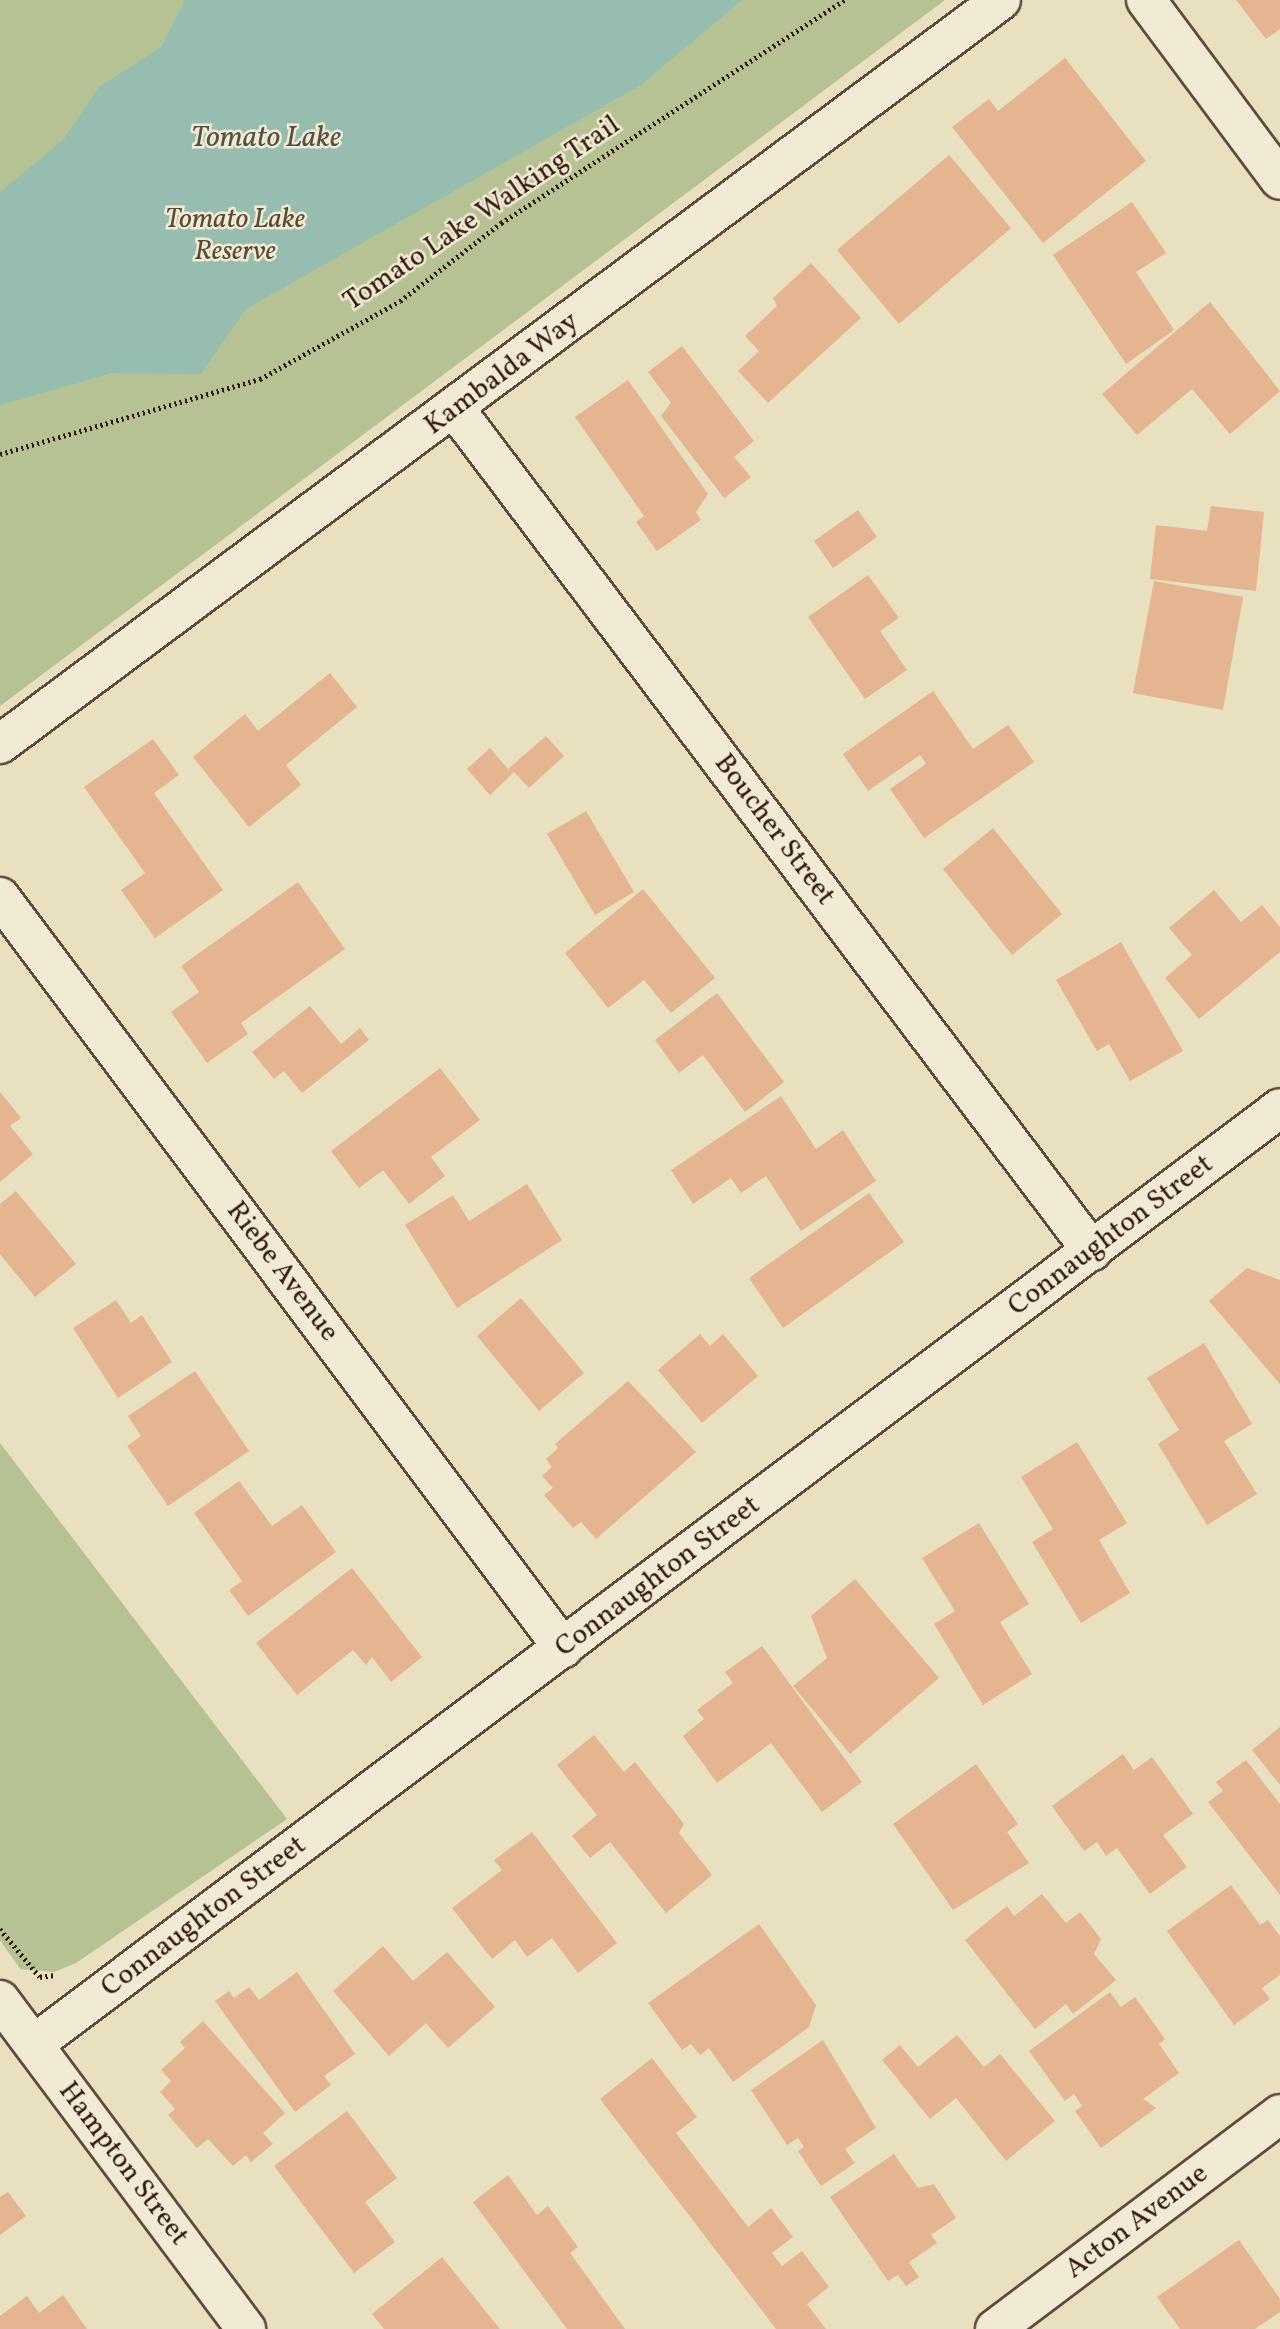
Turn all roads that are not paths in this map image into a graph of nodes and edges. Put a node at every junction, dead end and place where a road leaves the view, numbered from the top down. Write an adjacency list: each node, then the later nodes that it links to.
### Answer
1 (1002, 0): 4 (street, Kambalda Way)
2 (1146, 0): 3 (street)
3 (1280, 180)
4 (455, 409): 5 (street, Kambalda Way); 8 (street, Boucher Street)
5 (0, 744)
6 (0, 897): 9 (street, Riebe Avenue)
7 (1280, 1108): 8 (street, Connaughton Street)
8 (1092, 1251): 9 (street, Connaughton Street)
9 (563, 1648): 11 (street, Connaughton Street)
10 (0, 2000): 11 (street, Hampton Street)
11 (34, 2044): 13 (street, Hampton Street)
12 (1276, 2125): 14 (street, Acton Avenue)
13 (246, 2329)
14 (995, 2329)

